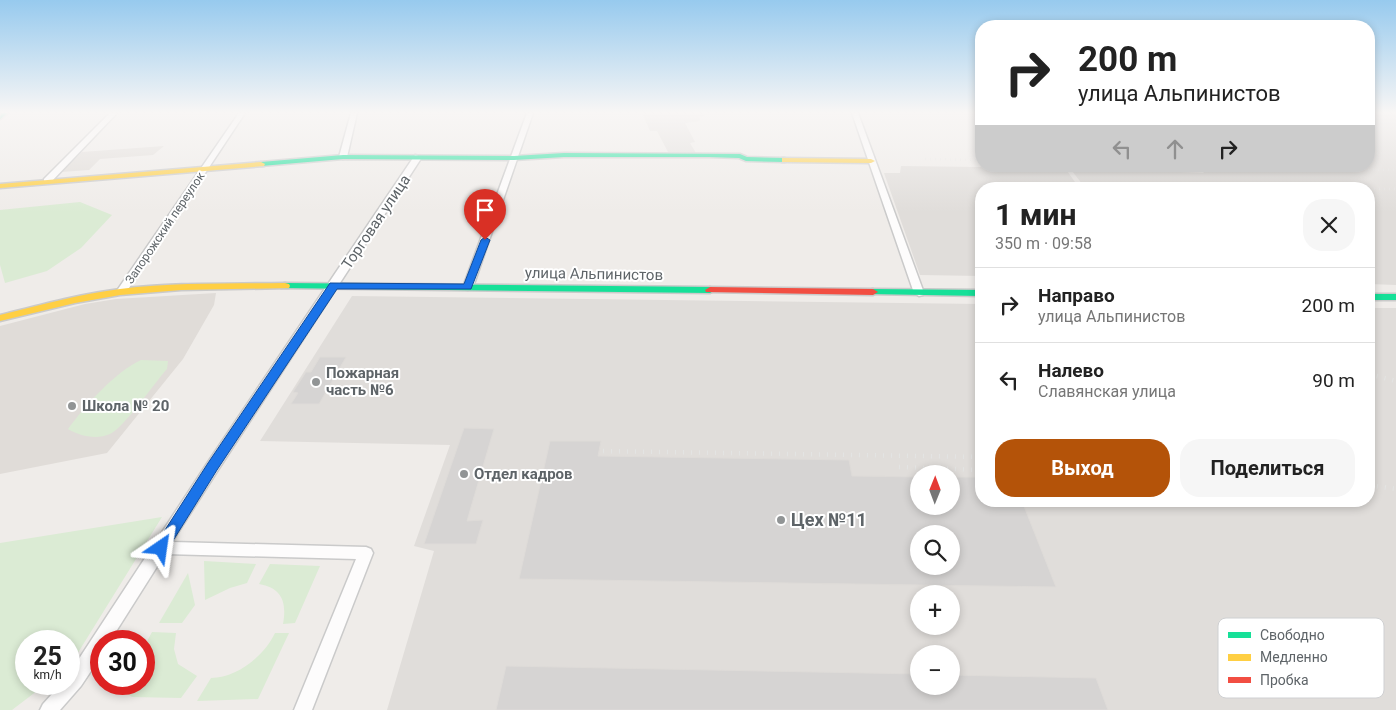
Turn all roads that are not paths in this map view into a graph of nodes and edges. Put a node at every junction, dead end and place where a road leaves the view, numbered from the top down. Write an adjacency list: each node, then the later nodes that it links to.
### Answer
1 (81, 146): 11 (street)
2 (220, 146): 10 (street, Запорожский переулок)
3 (346, 146): 6 (street)
4 (518, 146): 8 (street)
5 (866, 146): 9 (street)
6 (343, 157): 7 (street); 10 (street)
7 (418, 157): 8 (street); 13 (street, Торговая улица)
8 (514, 158): 9 (street); 14 (street)
9 (871, 161): 16 (street)
10 (206, 168): 11 (street); 15 (street, Запорожский переулок)
11 (47, 181): 12 (street)
12 (0, 186)
13 (334, 286): 14 (street, улица Альпинистов); 15 (street, улица Альпинистов); 21 (street, Торговая улица)
14 (468, 287): 16 (street, улица Альпинистов)
15 (121, 292): 20 (street, улица Альпинистов)
16 (920, 292): 17 (street, улица Альпинистов)
17 (975, 293)
18 (1375, 297): 19 (street)
19 (1396, 297)
20 (0, 318)
21 (161, 548): 22 (street, Торговая улица); 23 (street)
22 (49, 710)
23 (302, 710)

